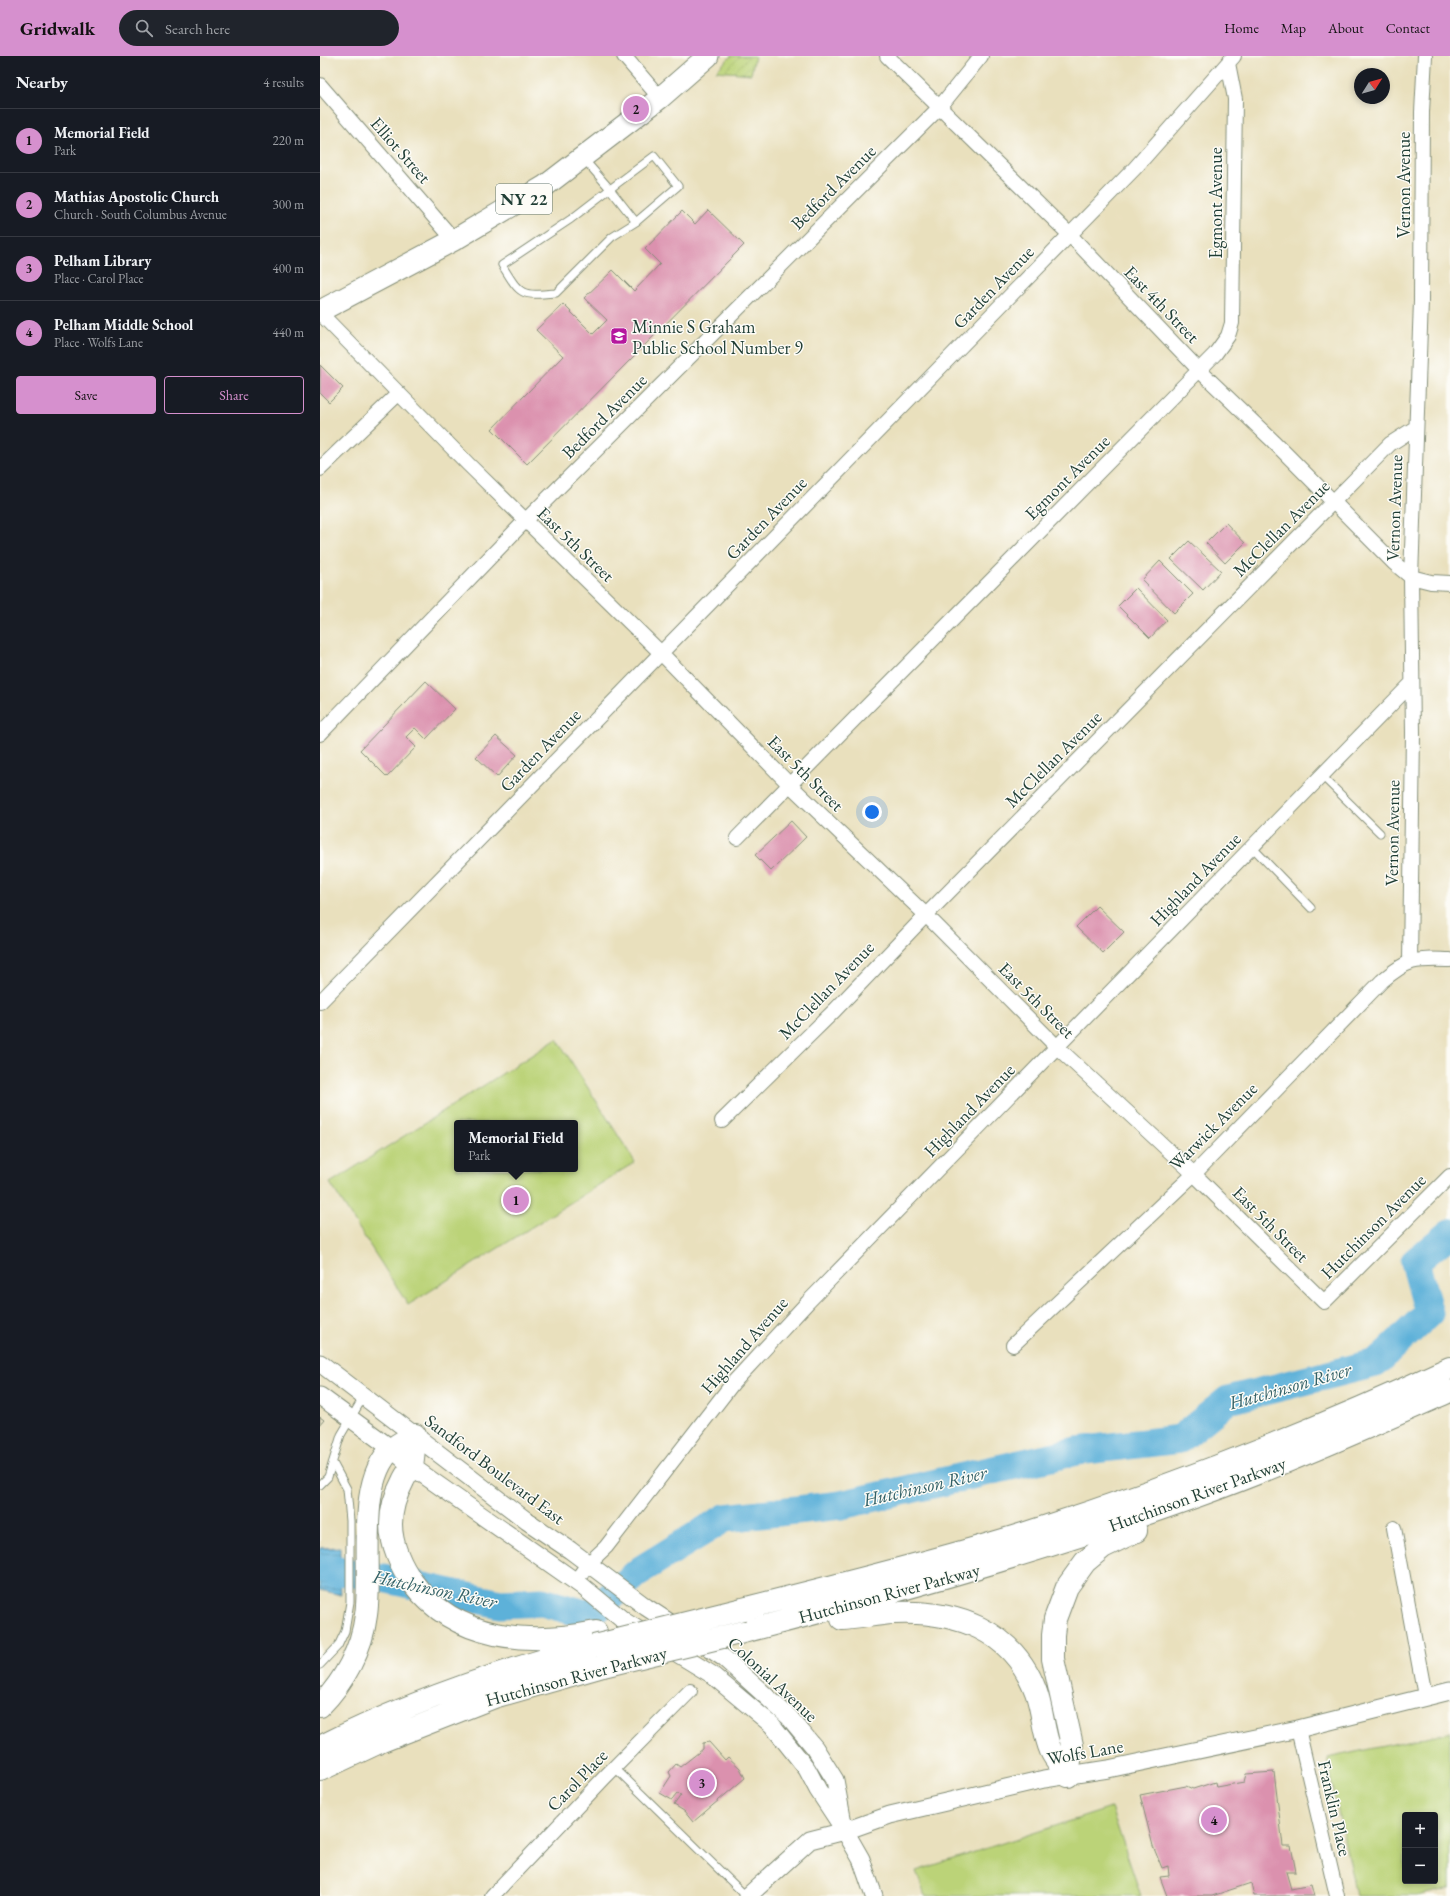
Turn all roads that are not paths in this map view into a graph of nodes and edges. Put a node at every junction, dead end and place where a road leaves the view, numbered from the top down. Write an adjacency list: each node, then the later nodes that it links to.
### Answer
1 (624, 56): 8 (street)
2 (708, 56): 8 (main road, NY 22)
3 (887, 56): 9 (street, East 4th Street)
4 (981, 56): 9 (street, Bedford Avenue)
5 (1425, 56): 18 (street, Vernon Avenue)
6 (1231, 60): 13 (street, Garden Avenue); 16 (street, Egmont Avenue)
7 (320, 85): 14 (street, Elliot Street)
8 (660, 98): 10 (main road, NY 22)
9 (939, 108): 13 (street, East 4th Street); 21 (street, Bedford Avenue)
10 (583, 158): 11 (lane); 14 (main road, NY 22)
11 (610, 189): 12 (lane); 12 (lane); 12 (lane)
12 (636, 222)
13 (1070, 235): 16 (street, East 4th Street); 24 (street, Garden Avenue)
14 (454, 240): 15 (main road, NY 22)
15 (320, 312): 17 (street, East 5th Street)
16 (1199, 370): 20 (street, East 4th Street); 28 (street, Egmont Avenue)
17 (399, 393): 19 (street); 21 (street, East 5th Street)
18 (1416, 428): 20 (street, McClellan Avenue); 22 (street, Vernon Avenue)
19 (320, 469)
20 (1333, 502): 22 (street, East 4th Street); 33 (street, McClellan Avenue)
21 (525, 521): 24 (street, East 5th Street); 26 (street, Bedford Avenue)
22 (1411, 577): 23 (street); 25 (street, Vernon Avenue)
23 (1450, 583)
24 (661, 653): 28 (street, East 5th Street); 36 (street, Garden Avenue)
25 (1411, 684): 27 (street, Highland Avenue); 35 (street, Vernon Avenue)
26 (320, 734)
27 (1322, 776): 29 (lane); 31 (street, Highland Avenue)
28 (790, 785): 30 (street, Egmont Avenue); 33 (street, East 5th Street)
29 (1380, 833)
30 (737, 838)
31 (1252, 847): 32 (lane); 37 (street, Highland Avenue)
32 (1311, 908)
33 (926, 915): 37 (street, East 5th Street); 38 (street, McClellan Avenue)
34 (1450, 960): 35 (street, Warwick Avenue)
35 (1410, 962): 39 (street, Warwick Avenue)
36 (320, 1002)
37 (1057, 1048): 39 (street, East 5th Street); 57 (street, Highland Avenue)
38 (722, 1121)
39 (1194, 1174): 41 (street, East 5th Street); 42 (street, Warwick Avenue)
40 (1450, 1176): 41 (street, Hutchinson Avenue)
41 (1324, 1302)
42 (1013, 1345)
43 (320, 1363): 47 (street, Sandford Boulevard East)
44 (1450, 1368): 62 (highway, Hutchinson River Parkway, bridge)
45 (1450, 1390): 54 (highway, Hutchinson River Parkway)
46 (320, 1396): 48 (street)
47 (364, 1396): 48 (lane); 49 (street, Sandford Boulevard East)
48 (350, 1418): 50 (street); 51 (lane)
49 (415, 1435): 50 (highway); 52 (highway); 57 (street, Sandford Boulevard East)
50 (392, 1449): 52 (street); 55 (highway)
51 (333, 1463): 53 (lane); 55 (lane)
52 (411, 1466): 58 (street); 62 (highway)
53 (320, 1485)
54 (1202, 1494): 61 (highway, Hutchinson River Parkway); 72 (highway)
55 (359, 1521): 59 (highway)
56 (1394, 1528): 66 (street)
57 (593, 1567): 58 (street, Highland Avenue); 60 (street, Sandford Boulevard East)
58 (579, 1584): 73 (street, Colonial Avenue)
59 (359, 1602): 63 (lane); 67 (highway)
60 (646, 1606): 73 (street, Colonial Avenue)
61 (779, 1623): 71 (highway, Hutchinson River Parkway, bridge); 72 (highway)
62 (595, 1639): 69 (highway, Hutchinson River Parkway)
63 (320, 1665)
64 (690, 1691): 70 (street, Carol Place)
65 (1450, 1691): 66 (street, Wolfs Lane)
66 (1425, 1696): 68 (street, Wolfs Lane)
67 (320, 1706)
68 (1298, 1729): 72 (street, Wolfs Lane); 77 (street, Franklin Place)
69 (320, 1747)
70 (616, 1768): 74 (street, Carol Place); 75 (lane)
71 (320, 1770)
72 (1068, 1776): 73 (street, Wolfs Lane)
73 (845, 1831): 75 (street, Wolfs Lane); 76 (street, Colonial Avenue)
74 (492, 1896)
75 (747, 1896)
76 (874, 1896)
77 (1337, 1896)

